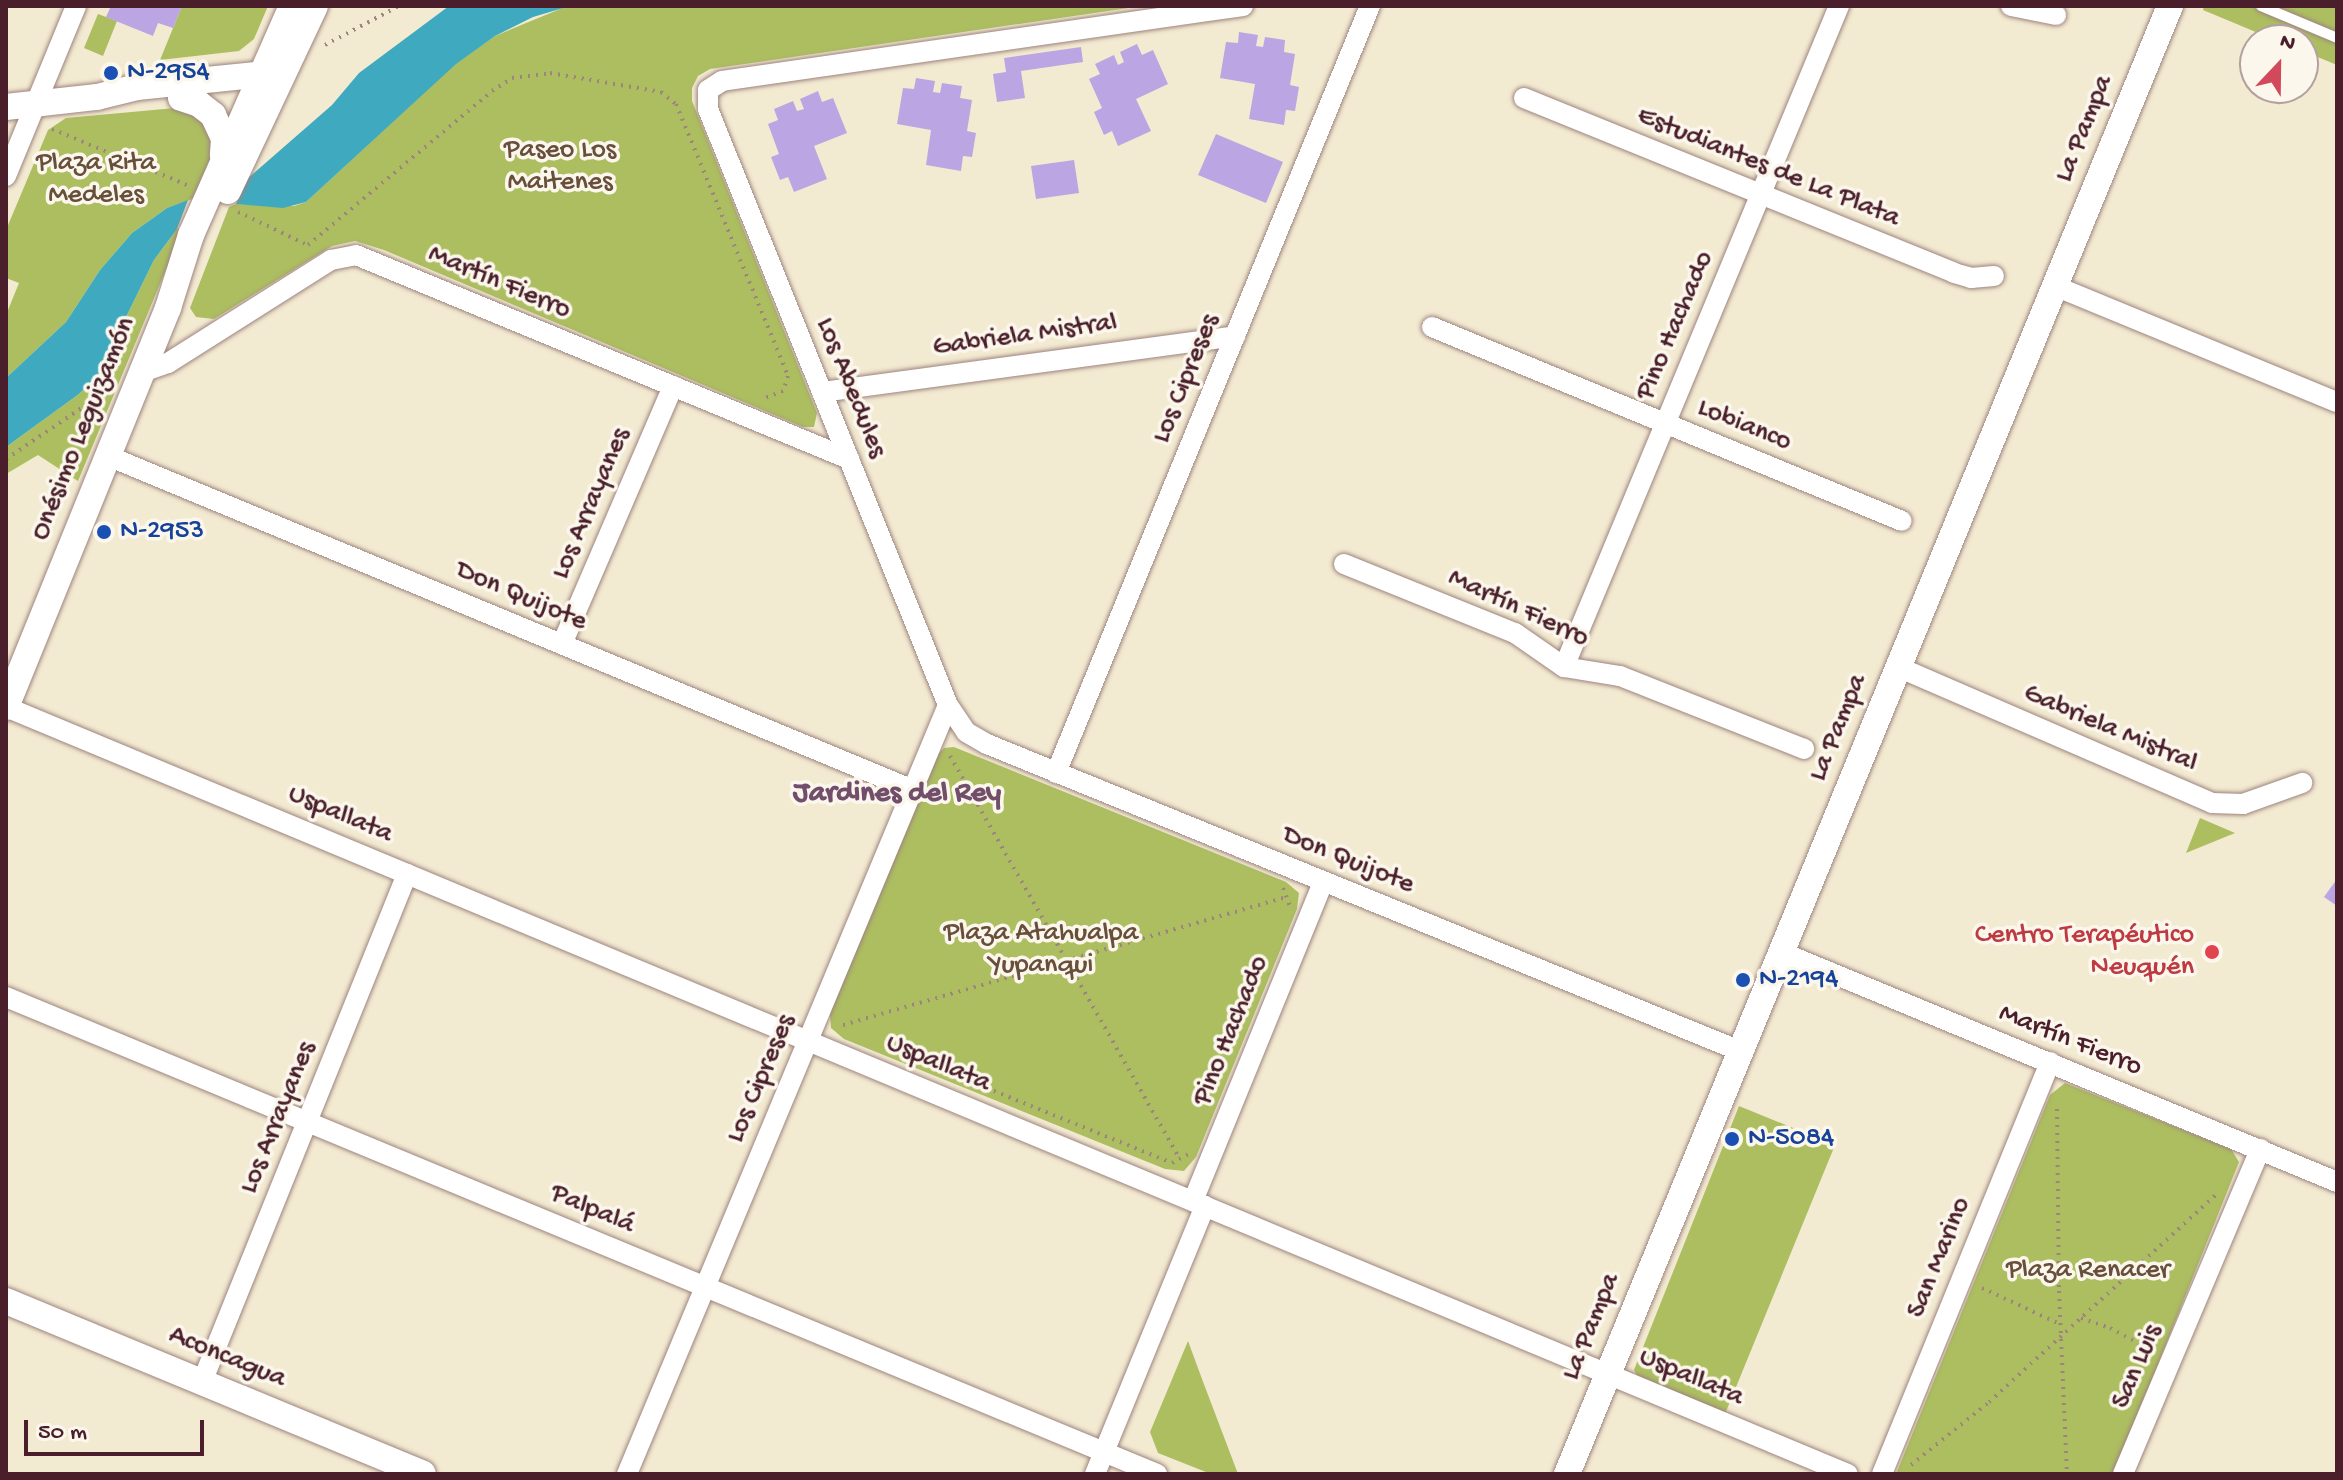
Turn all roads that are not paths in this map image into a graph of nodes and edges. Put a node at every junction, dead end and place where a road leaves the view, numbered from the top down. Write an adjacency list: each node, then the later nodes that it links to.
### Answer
1 (76, 6): 16 (street)
2 (292, 6): 12 (street, Onésimo Leguizamón)
3 (315, 6): 12 (street, Onésimo Leguizamón)
4 (1243, 6): 28 (street, Los Abedules)
5 (1370, 6): 25 (street, Los Cipreses)
6 (1839, 6): 20 (street, Pino Hachado)
7 (2011, 6): 10 (street)
8 (2170, 6): 22 (street, La Pampa)
9 (2261, 6): 11 (lane)
10 (2056, 15)
11 (2337, 38)
12 (271, 82): 13 (street); 14 (street); 18 (street, Onésimo Leguizamón); 23 (street, Onésimo Leguizamón)
13 (97, 97): 14 (street); 16 (street)
14 (181, 98): 18 (street)
15 (1524, 98): 20 (street, Estudiantes de La Plata)
16 (36, 103): 17 (street); 19 (street)
17 (6, 107)
18 (222, 159): 23 (street, Onésimo Leguizamón)
19 (6, 176)
20 (1760, 195): 21 (street, Estudiantes de La Plata); 30 (street, Pino Hachado)
21 (1994, 276)
22 (2055, 286): 29 (street); 37 (street, La Pampa)
23 (168, 308): 26 (street, Onésimo Leguizamón)
24 (1432, 327): 30 (street, Lobianco)
25 (1235, 336): 28 (street, Gabriela Mistral); 41 (street, Los Cipreses)
26 (142, 372): 27 (street, Martín Fierro); 31 (street, Onésimo Leguizamón)
27 (673, 386): 32 (street, Martín Fierro); 35 (street, Los Arrayanes)
28 (822, 392): 32 (street, Los Abedules)
29 (2337, 402)
30 (1665, 424): 33 (street, Lobianco); 36 (street, Pino Hachado)
31 (108, 456): 35 (street, Don Quijote); 39 (street, Onésimo Leguizamón)
32 (849, 459): 38 (street, Los Abedules)
33 (1902, 521)
34 (1344, 564): 36 (street, Martín Fierro)
35 (562, 644): 43 (street, Don Quijote)
36 (1564, 667): 40 (street, Martín Fierro)
37 (1898, 667): 42 (street, Gabriela Mistral); 46 (street, La Pampa)
38 (948, 705): 41 (street, Don Quijote); 43 (street, Los Cipreses)
39 (6, 707): 44 (street, Uspallata)
40 (1804, 749)
41 (1056, 773): 45 (street, Don Quijote)
42 (2302, 783)
43 (913, 790): 48 (street, Los Cipreses)
44 (407, 874): 48 (street, Uspallata); 51 (street, Los Arrayanes)
45 (1323, 882): 49 (street, Don Quijote); 54 (street, Pino Hachado)
46 (1781, 952): 49 (street, La Pampa); 50 (street, Martín Fierro)
47 (6, 997): 51 (street, Palpalá)
48 (808, 1041): 54 (street, Uspallata); 55 (street, Los Cipreses)
49 (1740, 1051): 57 (street, La Pampa)
50 (2050, 1062): 52 (street, Martín Fierro); 66 (street, San Marino)
51 (307, 1122): 55 (street, Palpalá); 58 (street, Los Arrayanes)
52 (2260, 1149): 53 (street, Martín Fierro); 67 (street, San Luis)
53 (2337, 1182)
54 (1199, 1204): 57 (street, Uspallata); 59 (street, Pino Hachado)
55 (705, 1287): 59 (street, Palpalá); 61 (street, Los Cipreses)
56 (6, 1301): 58 (street, Aconcagua)
57 (1608, 1374): 64 (street, La Pampa); 65 (street, Uspallata)
58 (202, 1382): 60 (street, Aconcagua)
59 (1104, 1452): 62 (street, Pino Hachado); 63 (street, Palpalá)
60 (423, 1474)
61 (627, 1474)
62 (1095, 1474)
63 (1157, 1474)
64 (1567, 1474)
65 (1848, 1474)
66 (1882, 1474)
67 (2123, 1474)

